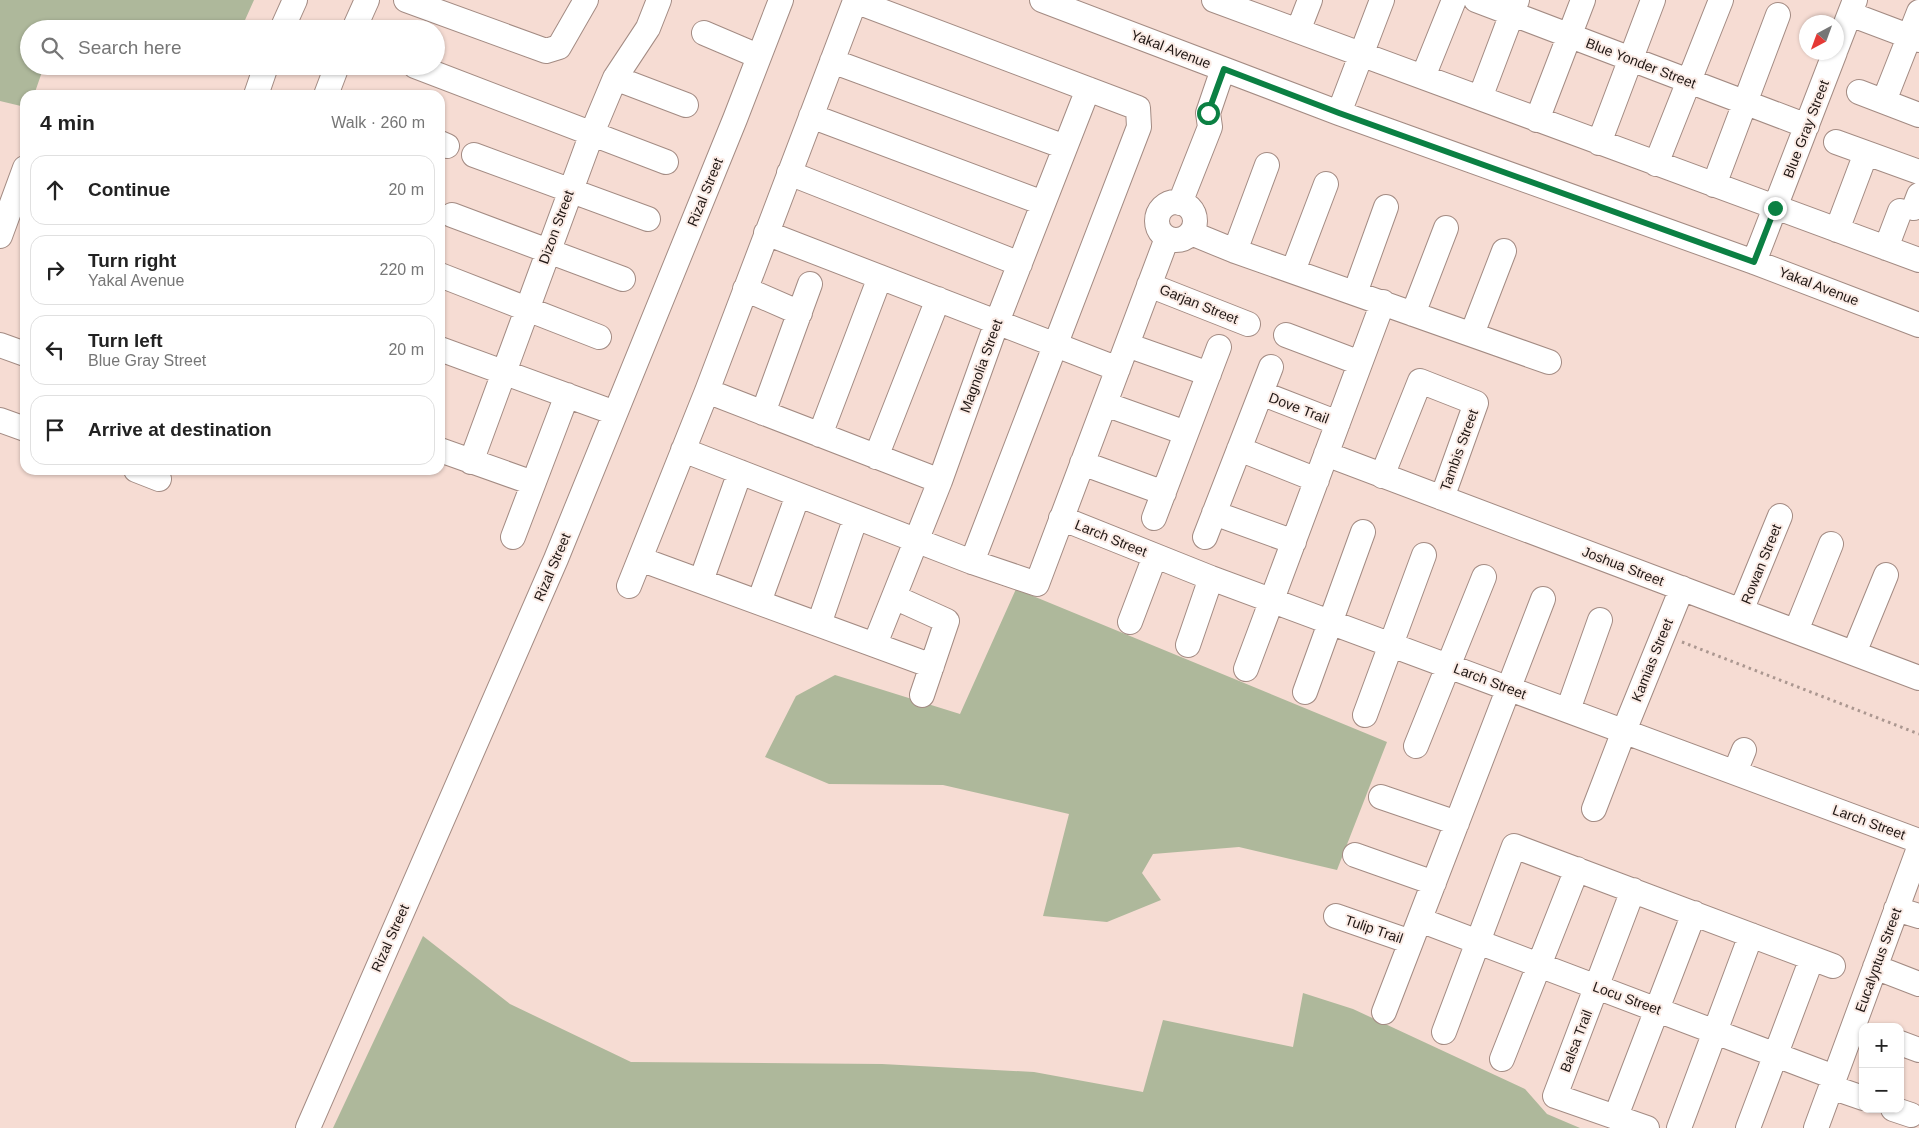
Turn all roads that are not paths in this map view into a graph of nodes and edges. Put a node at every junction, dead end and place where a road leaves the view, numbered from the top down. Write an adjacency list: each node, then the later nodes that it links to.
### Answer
1 (295, 0): 21 (street)
2 (367, 0): 22 (street)
3 (586, 0): 15 (street)
4 (659, 0): 38 (street, Dizon Street)
5 (1042, 0): 33 (street, Yakal Avenue)
6 (1214, 0): 16 (street)
7 (1310, 0): 24 (street)
8 (1382, 0): 28 (street)
9 (1454, 0): 37 (street)
10 (1476, 0): 17 (street, Blue Yonder Street)
11 (1583, 0): 26 (street)
12 (1653, 0): 30 (street)
13 (1721, 0): 39 (street)
14 (776, 2): 29 (street, Rizal Street)
15 (422, 3)
16 (1241, 5): 24 (street)
17 (1514, 7): 26 (street, Blue Yonder Street); 44 (street)
18 (1853, 7): 23 (street); 27 (street)
19 (1919, 12): 27 (street)
20 (1778, 14): 46 (street)
21 (286, 20)
22 (358, 20)
23 (1844, 29)
24 (1298, 31): 28 (street)
25 (704, 33): 29 (street)
26 (1570, 36): 30 (street, Blue Yonder Street); 51 (street)
27 (1914, 38): 45 (street)
28 (1361, 54): 37 (street); 48 (street)
29 (758, 56): 124 (street, Rizal Street)
30 (1630, 59): 39 (street, Blue Yonder Street); 55 (street)
31 (1832, 60): 52 (street, Blue Gray Street)
32 (832, 62): 40 (street); 50 (street); 56 (street)
33 (1231, 72): 48 (street, Yakal Avenue); 70 (street)
34 (263, 75): 41 (street)
35 (334, 75): 42 (street)
36 (439, 75): 53 (street)
37 (1423, 77): 44 (street)
38 (615, 78): 47 (street); 53 (street, Dizon Street)
39 (1688, 81): 46 (street, Blue Yonder Street); 60 (street)
40 (1088, 89): 56 (street, Magnolia Street); 108 (street)
41 (258, 90)
42 (328, 90)
43 (1859, 92): 45 (street)
44 (1480, 98): 51 (street)
45 (1884, 101): 49 (street)
46 (1745, 103): 52 (street, Blue Yonder Street); 66 (street)
47 (686, 105)
48 (1339, 113): 87 (street, Yakal Avenue)
49 (1919, 115)
50 (811, 116): 63 (street); 69 (street)
51 (1537, 120): 55 (street)
52 (1807, 126): 73 (street, Blue Gray Street)
53 (592, 133): 59 (street); 67 (street, Dizon Street)
54 (1836, 142): 57 (street)
55 (1599, 143): 60 (street)
56 (1065, 147): 69 (street, Magnolia Street)
57 (1866, 153): 62 (street); 77 (street)
58 (474, 155): 67 (street)
59 (666, 162)
60 (1656, 164): 66 (street)
61 (1267, 165): 84 (street)
62 (1919, 172)
63 (789, 173): 78 (street); 88 (street)
64 (20, 179): 68 (street)
65 (1326, 184): 89 (street)
66 (1714, 185): 73 (street)
67 (570, 189): 75 (street); 83 (street, Dizon Street)
68 (13, 195): 80 (street)
69 (1043, 203): 88 (street, Magnolia Street)
70 (1180, 203): 79 (street); 81 (street)
71 (1911, 205): 82 (street)
72 (1386, 207): 96 (street)
73 (1775, 208): 77 (street); 87 (street, Blue Gray Street)
74 (452, 215): 83 (street)
75 (648, 219)
76 (1446, 228): 101 (street)
77 (1837, 230): 82 (street)
78 (766, 232): 91 (street); 95 (street)
79 (1191, 233): 81 (street); 84 (street)
80 (0, 236)
81 (1167, 238): 94 (street)
82 (1886, 248): 86 (street)
83 (548, 250): 92 (street); 99 (street, Dizon Street)
84 (1235, 251): 89 (street)
85 (1504, 251): 105 (street)
86 (1919, 260)
87 (1754, 262): 104 (street, Yakal Avenue)
88 (1020, 264): 102 (street, Magnolia Street)
89 (1293, 271): 96 (street)
90 (445, 277): 99 (street)
91 (880, 277): 97 (street); 130 (street)
92 (623, 279)
93 (810, 284): 100 (street)
94 (1149, 285): 103 (street, Garjan Street); 110 (street)
95 (745, 289): 100 (street); 120 (street)
96 (1355, 293): 98 (street)
97 (938, 299): 102 (street); 135 (street)
98 (1383, 302): 101 (street); 114 (street)
99 (526, 308): 107 (street); 118 (street, Dizon Street)
100 (800, 313): 125 (street)
101 (1413, 314): 105 (street)
102 (997, 322): 108 (street); 143 (street, Magnolia Street)
103 (1248, 324)
104 (1919, 325)
105 (1472, 334): 115 (street)
106 (1286, 335): 114 (street)
107 (598, 337)
108 (1056, 344): 117 (street); 162 (street)
109 (0, 345): 112 (street)
110 (1127, 345): 117 (street); 119 (street)
111 (1219, 347): 119 (street)
112 (20, 352)
113 (445, 355): 118 (street)
114 (1360, 362): 127 (street)
115 (1549, 362)
116 (1271, 367): 121 (street)
117 (1118, 369): 123 (street)
118 (503, 372): 122 (street); 136 (street, Dizon Street)
119 (1209, 374): 129 (street)
120 (707, 391): 125 (street); 132 (street)
121 (1261, 393): 127 (street, Dove Trail); 131 (street)
122 (567, 394): 124 (street); 144 (street)
123 (1105, 404): 129 (street); 137 (street)
124 (615, 413): 228 (street, Rizal Street)
125 (763, 413): 130 (street)
126 (0, 420): 128 (street)
127 (1338, 423): 134 (street)
128 (20, 427)
129 (1186, 433): 145 (street)
130 (820, 435): 135 (street)
131 (1239, 449): 142 (street); 148 (street)
132 (683, 450): 138 (street); 161 (street)
133 (445, 452): 136 (street)
134 (1326, 454): 140 (street, Joshua Street); 142 (street)
135 (876, 456): 143 (street)
136 (471, 462): 144 (street)
137 (1082, 463): 145 (street); 151 (street)
138 (740, 472): 146 (street); 166 (street)
139 (149, 475): 141 (street)
140 (1382, 476): 147 (street, Joshua Street); 147 (street, Tambis Street)
141 (159, 479)
142 (1317, 480): 157 (street)
143 (940, 481): 156 (street, Magnolia Street)
144 (533, 483): 154 (street)
145 (1164, 493): 152 (street)
146 (798, 495): 150 (street); 172 (street)
147 (1442, 498): 168 (street, Joshua Street)
148 (1214, 513): 155 (street); 157 (street)
149 (1780, 516): 173 (street, Rowan Street)
150 (856, 517): 156 (street); 177 (street)
151 (1062, 518): 160 (street, Larch Street); 162 (street)
152 (1154, 518)
153 (1363, 532): 176 (street)
154 (513, 537)
155 (1205, 537)
156 (916, 540): 162 (street); 169 (street, Magnolia Street)
157 (1294, 542): 171 (street)
158 (1831, 544): 178 (street)
159 (1424, 555): 180 (street)
160 (1155, 556): 165 (street, Larch Street); 175 (street)
161 (640, 559): 166 (street); 167 (street)
162 (972, 562)
163 (1886, 576): 182 (street)
164 (1484, 577): 183 (street)
165 (1211, 578): 171 (street, Larch Street); 181 (street)
166 (701, 581): 172 (street)
167 (629, 586)
168 (1682, 588): 173 (street, Joshua Street); 192 (street, Kamias Street)
169 (894, 597): 179 (street, Magnolia Street); 184 (street)
170 (1543, 599): 187 (street)
171 (1272, 600): 176 (street, Larch Street); 185 (street)
172 (759, 602): 177 (street)
173 (1741, 611): 178 (street, Joshua Street)
174 (1600, 620): 190 (street)
175 (1130, 622)
176 (1331, 622): 180 (street, Larch Street); 188 (street)
177 (819, 624): 179 (street)
178 (1796, 631): 182 (street, Joshua Street)
179 (875, 644): 184 (street)
180 (1392, 644): 183 (street, Larch Street); 191 (street)
181 (1188, 645)
182 (1854, 654): 186 (street, Joshua Street)
183 (1448, 665): 187 (street, Larch Street); 193 (street)
184 (932, 666): 189 (street)
185 (1246, 669)
186 (1918, 673)
187 (1510, 688): 190 (street, Larch Street); 198 (street)
188 (1305, 692)
189 (922, 695)
190 (1568, 710): 192 (street, Larch Street)
191 (1365, 715)
192 (1624, 731): 195 (street, Larch Street); 197 (street, Kamias Street)
193 (1416, 746)
194 (1744, 750): 195 (street)
195 (1735, 772): 199 (street, Larch Street)
196 (1381, 797): 198 (street)
197 (1594, 809)
198 (1457, 823): 202 (street)
199 (1919, 848): 204 (street, Eucalyptus Street)
200 (1355, 855): 202 (street)
201 (1577, 870): 203 (street); 211 (street); 212 (street)
202 (1434, 884): 208 (street)
203 (1633, 890): 205 (street); 215 (street, Balsa Trail)
204 (1896, 909): 207 (street); 213 (street, Eucalyptus Street)
205 (1694, 913): 209 (street); 216 (street)
206 (1336, 916): 210 (street, Tulip Trail)
207 (1919, 916)
208 (1420, 920): 210 (street); 211 (street, Locu Street)
209 (1751, 935): 220 (street); 223 (street)
210 (1411, 942): 217 (street)
211 (1478, 942): 212 (street, Locu Street); 219 (street)
212 (1539, 965): 215 (street, Locu Street); 224 (street)
213 (1875, 967): 214 (street); 218 (street, Eucalyptus Street)
214 (1919, 984)
215 (1596, 987): 216 (street, Locu Street); 227 (street, Balsa Trail)
216 (1657, 1009): 220 (street, Locu Street); 227 (street)
217 (1384, 1012)
218 (1858, 1027): 225 (street, Eucalyptus Street)
219 (1444, 1032)
220 (1715, 1032): 223 (street, Locu Street); 230 (street)
221 (1904, 1044): 222 (street)
222 (1919, 1050)
223 (1776, 1055): 225 (street, Locu Street); 231 (street)
224 (1502, 1059)
225 (1832, 1082): 226 (street, Locu Street); 232 (street, Eucalyptus Street)
226 (1859, 1096)
227 (1616, 1116): 229 (street)
228 (308, 1128)
229 (1647, 1128)
230 (1679, 1128)
231 (1748, 1128)
232 (1816, 1128)

